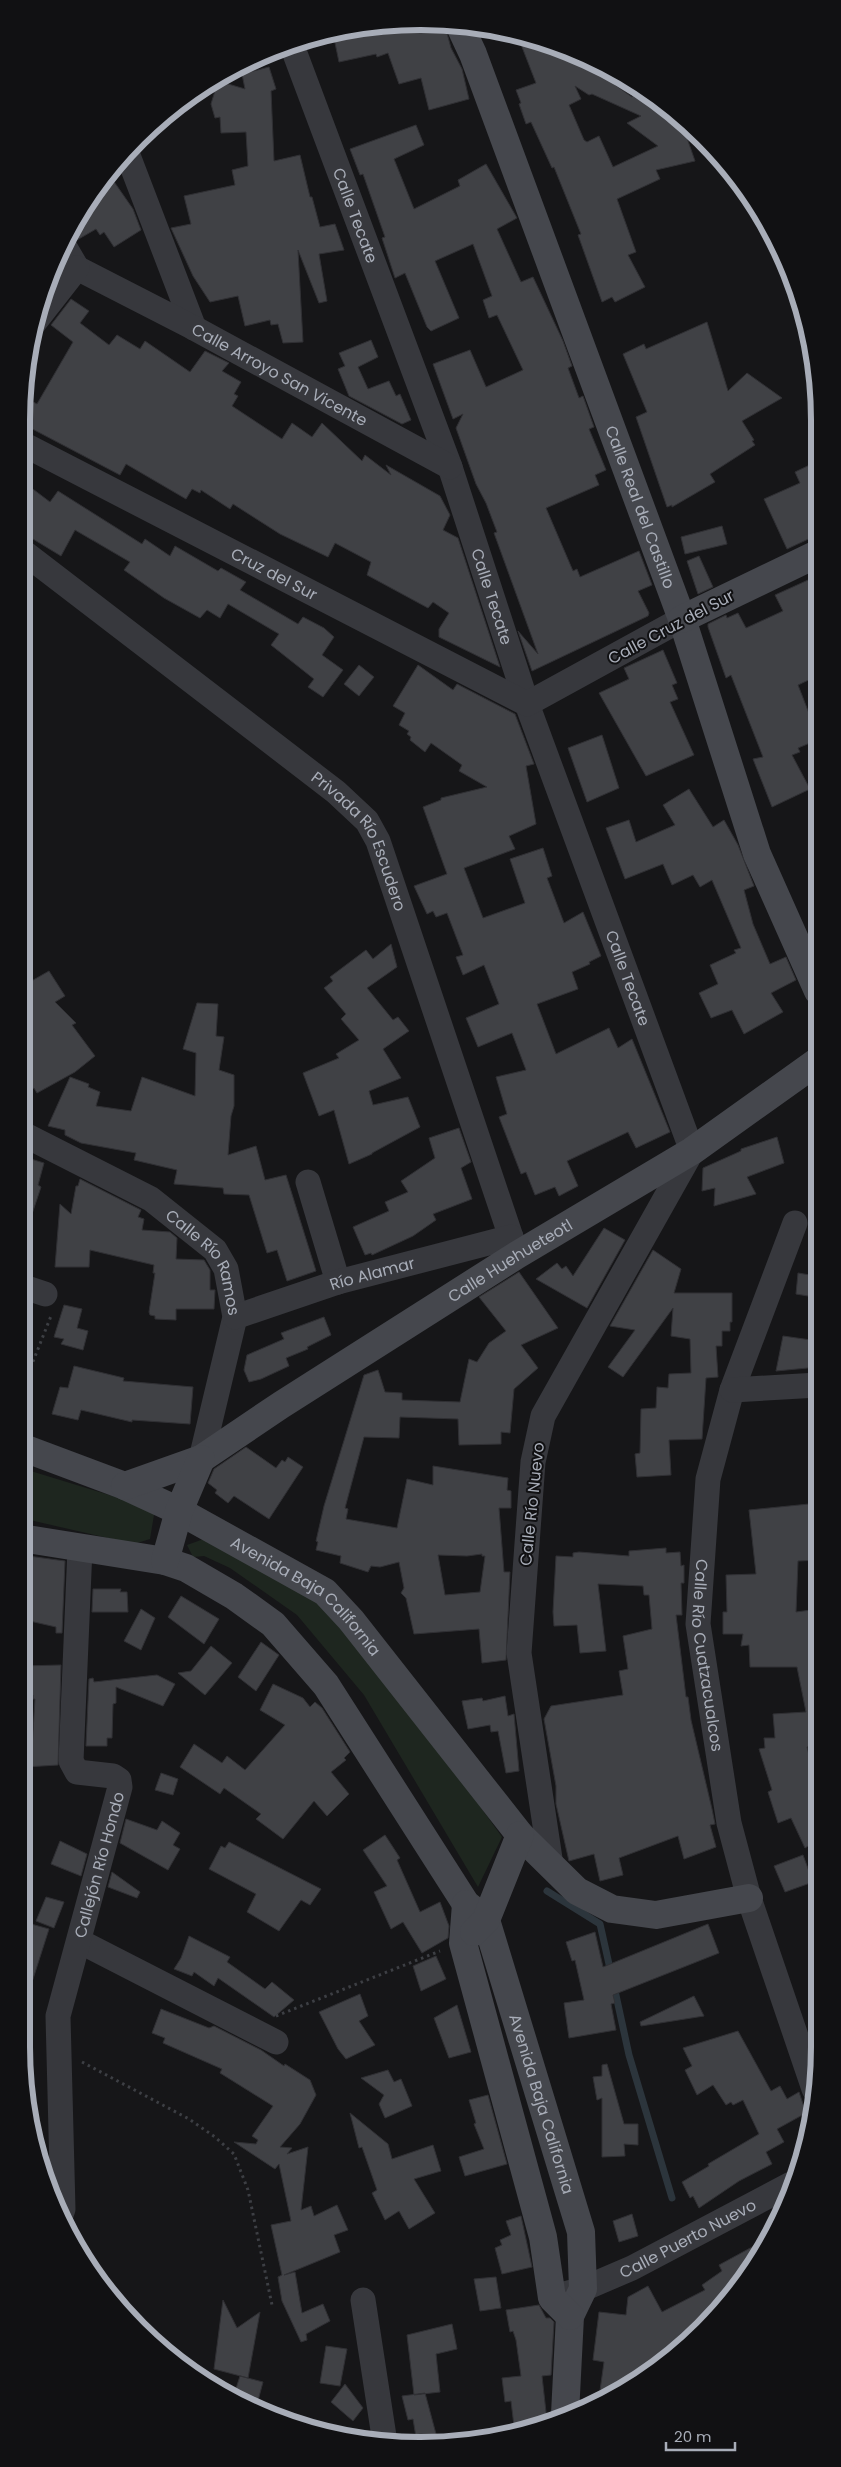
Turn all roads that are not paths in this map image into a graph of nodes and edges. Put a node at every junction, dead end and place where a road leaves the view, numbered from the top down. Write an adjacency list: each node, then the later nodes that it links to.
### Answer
1 (463, 32): 12 (street, Calle Real del Castillo)
2 (293, 52): 9 (street, Calle Tecate)
3 (130, 160): 7 (street, Calle Arroyo San Vicente)
4 (68, 253): 5 (street)
5 (77, 268): 6 (street); 7 (street)
6 (47, 307)
7 (194, 328): 9 (street, Calle Arroyo San Vicente)
8 (30, 448): 13 (street, Cruz del Sur)
9 (450, 467): 13 (street, Calle Tecate)
10 (30, 557): 20 (street, Privada Río Escudero)
11 (811, 557): 12 (street, Calle Cruz del Sur)
12 (682, 619): 13 (street, Calle Cruz del Sur); 14 (street, Calle Real del Castillo)
13 (527, 704): 17 (street, Calle Tecate)
14 (811, 975)
15 (811, 1066): 17 (street, Calle Huehueteotl)
16 (30, 1138): 24 (street, Calle Río Ramos)
17 (692, 1151): 20 (street, Calle Huehueteotl); 35 (street, Calle Río Nuevo)
18 (308, 1182): 21 (street)
19 (795, 1223): 26 (street, Calle Río Cuatzacualcos)
20 (514, 1246): 21 (street, Río Alamar); 28 (street, Calle Huehueteotl)
21 (338, 1282): 24 (street, Río Alamar)
22 (30, 1289): 23 (street)
23 (44, 1294)
24 (235, 1317): 28 (street, Calle Río Ramos)
25 (811, 1385): 26 (street)
26 (732, 1390): 36 (street, Calle Río Cuatzacualcos)
27 (30, 1450): 29 (street, Avenida Baja California)
28 (201, 1459): 29 (street, Calle Huehueteotl); 30 (street, Calle Río Ramos)
29 (126, 1486): 30 (street, Avenida Baja California)
30 (179, 1511): 33 (street, Calle Río Ramos); 34 (street, Avenida Baja California)
31 (30, 1540): 32 (street, Avenida Baja California)
32 (80, 1548): 33 (street, Avenida Baja California); 38 (street, Callejón Río Hondo)
33 (165, 1561): 37 (street, Avenida Baja California)
34 (520, 1835): 35 (street, Avenida Baja California); 37 (street)
35 (550, 1865): 36 (street, Avenida Baja California)
36 (749, 1898): 40 (street, Calle Río Cuatzacualcos)
37 (476, 1912): 43 (street, Avenida Baja California); 45 (street, Avenida Baja California)
38 (79, 1941): 39 (street); 42 (street, Callejón Río Hondo)
39 (270, 2039)
40 (810, 2075)
41 (784, 2188): 43 (street, Calle Puerto Nuevo)
42 (62, 2200)
43 (583, 2289): 45 (street)
44 (363, 2300): 47 (street)
45 (561, 2307): 46 (street)
46 (565, 2409)
47 (384, 2435)

